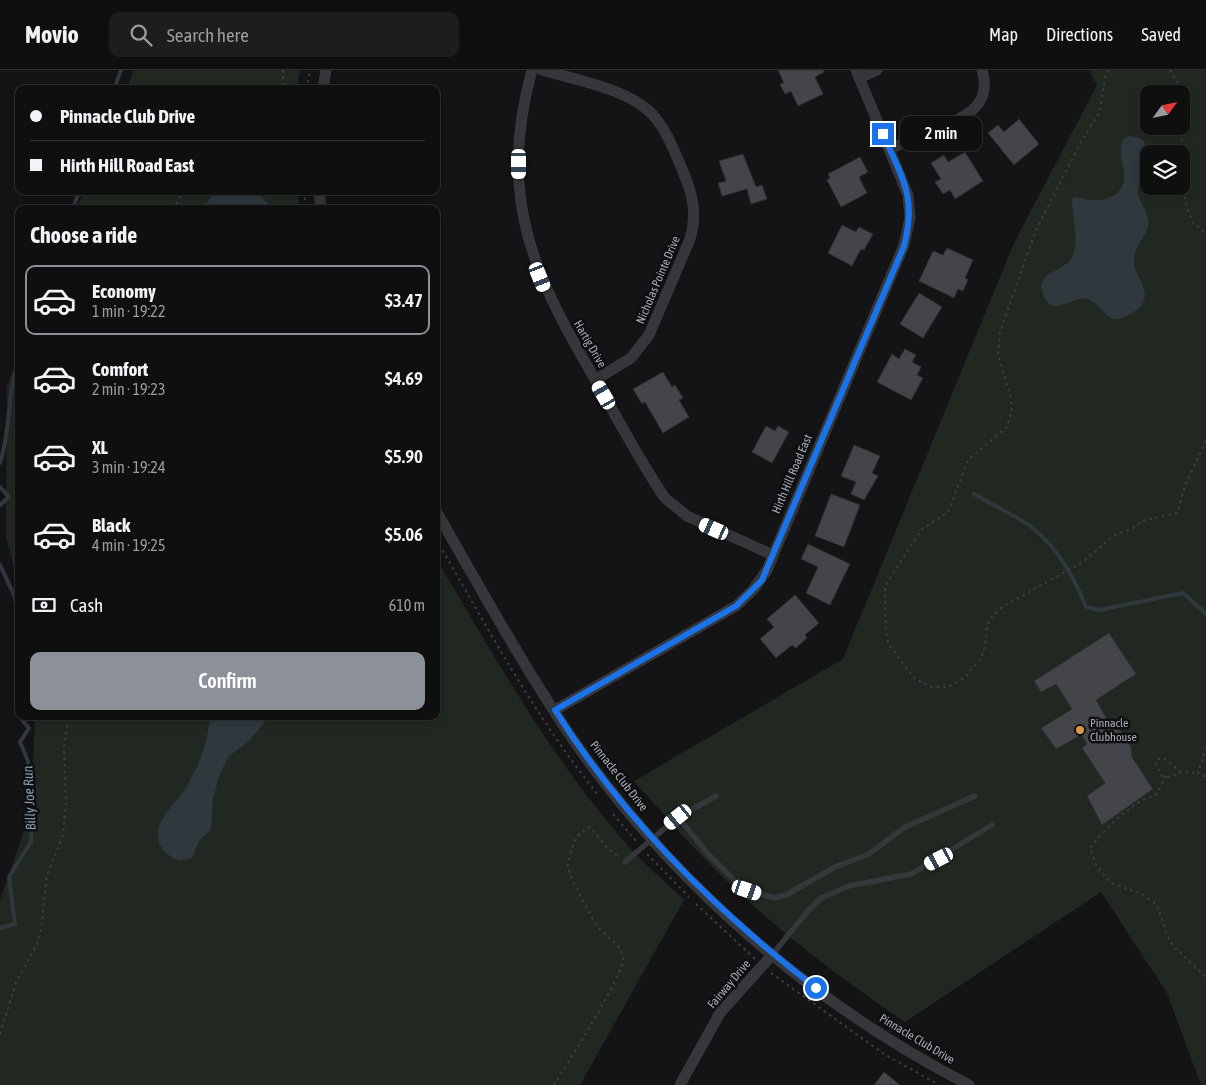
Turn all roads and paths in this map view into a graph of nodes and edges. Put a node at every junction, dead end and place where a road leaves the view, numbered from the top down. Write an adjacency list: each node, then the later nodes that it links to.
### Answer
1 (283, 70): 11 (path)
2 (310, 70): 12 (path)
3 (326, 70): 13 (street)
4 (532, 70): 18 (street, Hartig Drive)
5 (542, 70): 18 (street, Nicholas Pointe Drive)
6 (877, 70): 10 (street)
7 (982, 70): 15 (street)
8 (1109, 70): 19 (path)
9 (1170, 70): 14 (path)
10 (860, 79): 15 (street, Hirth Hill Road East)
11 (283, 85)
12 (308, 85)
13 (324, 85)
14 (1178, 85)
15 (890, 149): 21 (street, Hirth Hill Road East)
16 (1185, 195): 17 (path)
17 (1206, 232)
18 (595, 380): 21 (street, Hartig Drive)
19 (1206, 440)
20 (440, 518): 22 (street, Pinnacle Club Drive)
21 (773, 555): 22 (street, Hirth Hill Road East)
22 (555, 710): 33 (street, Pinnacle Club Drive)
23 (68, 720): 37 (path)
24 (1206, 747): 26 (path)
25 (1181, 772): 26 (path); 27 (path); 27 (path)
26 (1198, 773): 28 (path)
27 (1166, 776): 36 (path)
28 (1206, 777)
29 (716, 796): 31 (lane)
30 (974, 796): 31 (lane)
31 (678, 817): 33 (lane)
32 (992, 825): 35 (lane)
33 (652, 838): 34 (lane); 35 (street, Pinnacle Club Drive)
34 (626, 862): 38 (path)
35 (772, 954): 39 (street, Fairway Drive); 40 (street, Pinnacle Club Drive)
36 (1206, 977)
37 (0, 1034)
38 (554, 1085)
39 (680, 1085)
40 (969, 1085)

